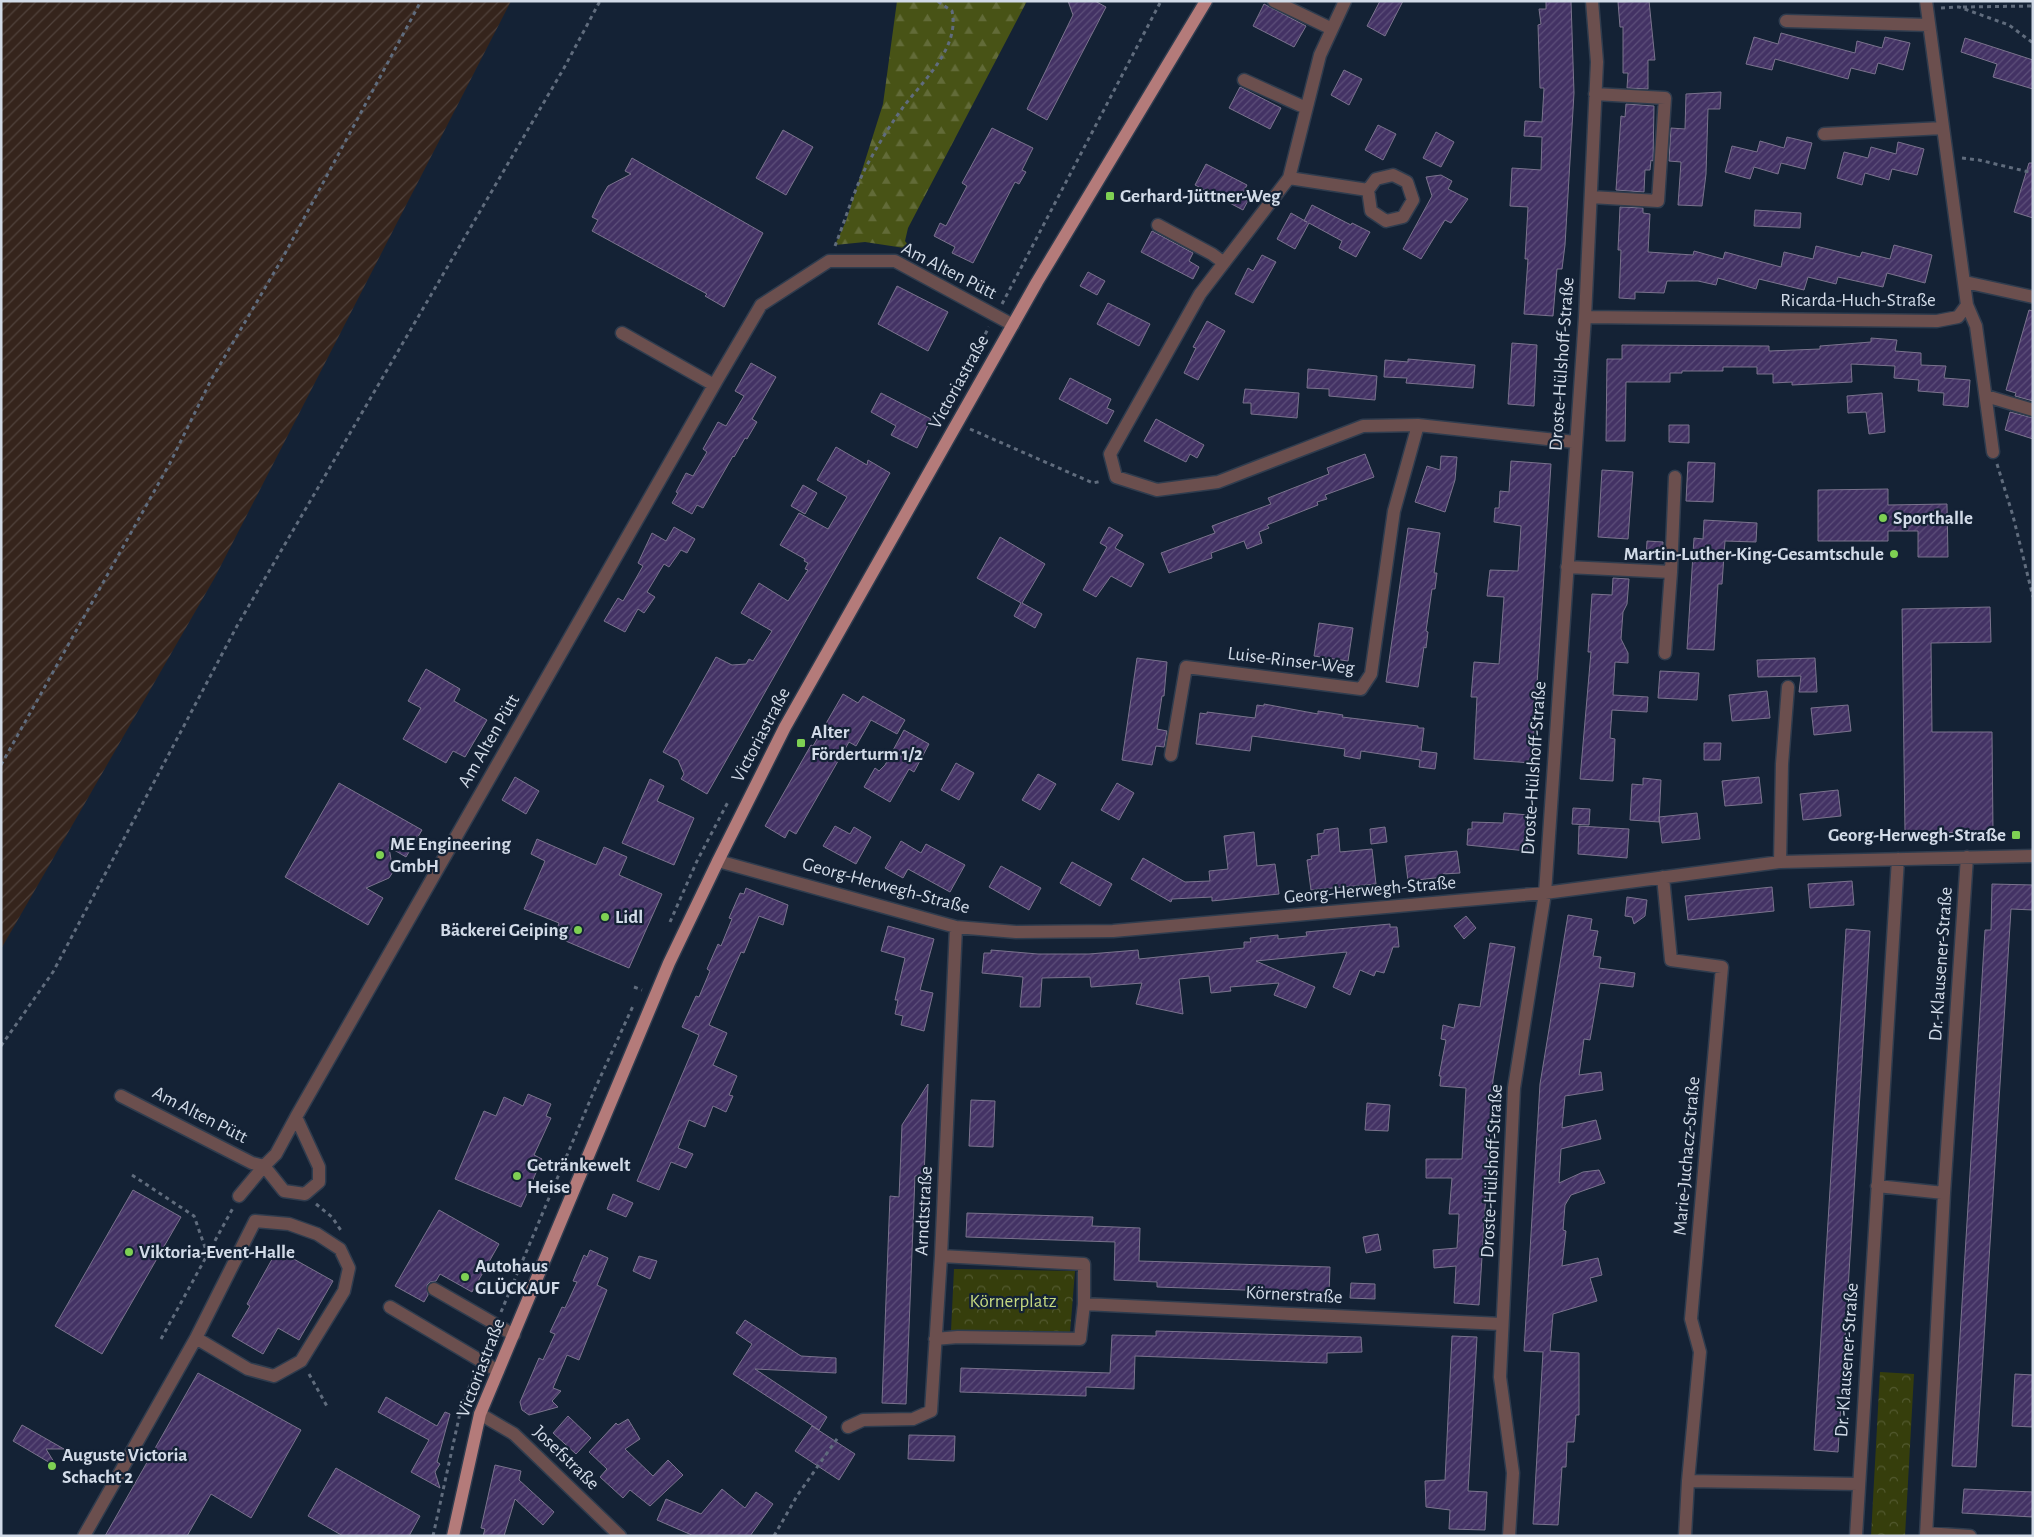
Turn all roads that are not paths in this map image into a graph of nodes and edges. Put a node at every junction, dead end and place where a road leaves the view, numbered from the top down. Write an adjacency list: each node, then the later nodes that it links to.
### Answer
1 (1206, 1): 23 (main road, Victoriastraße)
2 (1274, 1): 8 (street)
3 (1345, 1): 8 (street)
4 (1592, 1): 10 (street, Droste-Hülshoff-Straße)
5 (1927, 5): 7 (street)
6 (1786, 21): 7 (street)
7 (1930, 24): 12 (street)
8 (1332, 29): 11 (street)
9 (1244, 80): 11 (street)
10 (1595, 94): 16 (street, Droste-Hülshoff-Straße); 16 (street)
11 (1306, 108): 14 (street)
12 (1943, 128): 13 (street); 19 (street)
13 (1824, 134)
14 (1288, 178): 15 (street); 18 (street)
15 (1368, 190)
16 (1591, 197): 22 (street, Droste-Hülshoff-Straße)
17 (1158, 225): 18 (street)
18 (1224, 263): 28 (street)
19 (1965, 282): 20 (street); 21 (street)
20 (2033, 297)
21 (1967, 305): 22 (street, Ricarda-Huch-Straße); 26 (street)
22 (1586, 317): 29 (street, Droste-Hülshoff-Straße)
23 (1012, 325): 25 (street, Am Alten Pütt); 40 (main road, Victoriastraße)
24 (622, 333): 25 (street)
25 (714, 385): 46 (street, Am Alten Pütt)
26 (1986, 396): 27 (street); 30 (street)
27 (2033, 410)
28 (1418, 426): 29 (street); 36 (street, Luise-Rinser-Weg)
29 (1575, 442): 32 (street, Droste-Hülshoff-Straße)
30 (1993, 452)
31 (1675, 476): 33 (street)
32 (1567, 567): 33 (street); 43 (street, Droste-Hülshoff-Straße)
33 (1671, 572): 34 (street)
34 (1665, 653)
35 (1788, 687): 41 (street)
36 (1171, 755)
37 (2033, 856): 38 (street, Georg-Herwegh-Straße)
38 (1967, 857): 39 (street, Georg-Herwegh-Straße); 49 (street, Dr.-Klausener-Straße)
39 (1898, 859): 41 (street, Georg-Herwegh-Straße); 48 (street, Dr.-Klausener-Straße)
40 (718, 861): 44 (street, Georg-Herwegh-Straße); 56 (main road, Victoriastraße)
41 (1780, 862): 42 (street, Georg-Herwegh-Straße)
42 (1663, 877): 43 (street, Georg-Herwegh-Straße); 62 (street, Marie-Juchacz-Straße)
43 (1545, 893): 44 (street, Georg-Herwegh-Straße); 55 (street, Droste-Hülshoff-Straße)
44 (956, 927): 51 (street, Arndtstraße)
45 (121, 1096): 47 (street, Am Alten Pütt)
46 (296, 1117): 47 (street, Am Alten Pütt); 47 (street)
47 (264, 1166): 50 (street, Am Alten Pütt)
48 (1877, 1186): 49 (street); 63 (street, Dr.-Klausener-Straße)
49 (1944, 1193): 64 (street, Dr.-Klausener-Straße)
50 (239, 1196)
51 (941, 1256): 53 (street); 58 (street, Arndtstraße)
52 (434, 1289): 56 (street)
53 (1084, 1304): 55 (street, Körnerstraße); 58 (street)
54 (390, 1307): 59 (street)
55 (1502, 1324): 68 (street, Droste-Hülshoff-Straße)
56 (514, 1334): 59 (main road, Victoriastraße)
57 (196, 1338): 57 (street); 65 (street)
58 (935, 1339): 61 (street, Arndtstraße)
59 (498, 1371): 60 (main road, Victoriastraße)
60 (480, 1414): 66 (main road, Victoriastraße); 67 (street, Josefstraße)
61 (848, 1428)
62 (1688, 1481): 63 (street); 69 (street, Marie-Juchacz-Straße)
63 (1858, 1484): 70 (street, Dr.-Klausener-Straße)
64 (1926, 1534): 71 (street)
65 (84, 1536)
66 (453, 1536)
67 (620, 1536)
68 (1509, 1536)
69 (1685, 1536)
70 (1856, 1536)
71 (1970, 1536)

